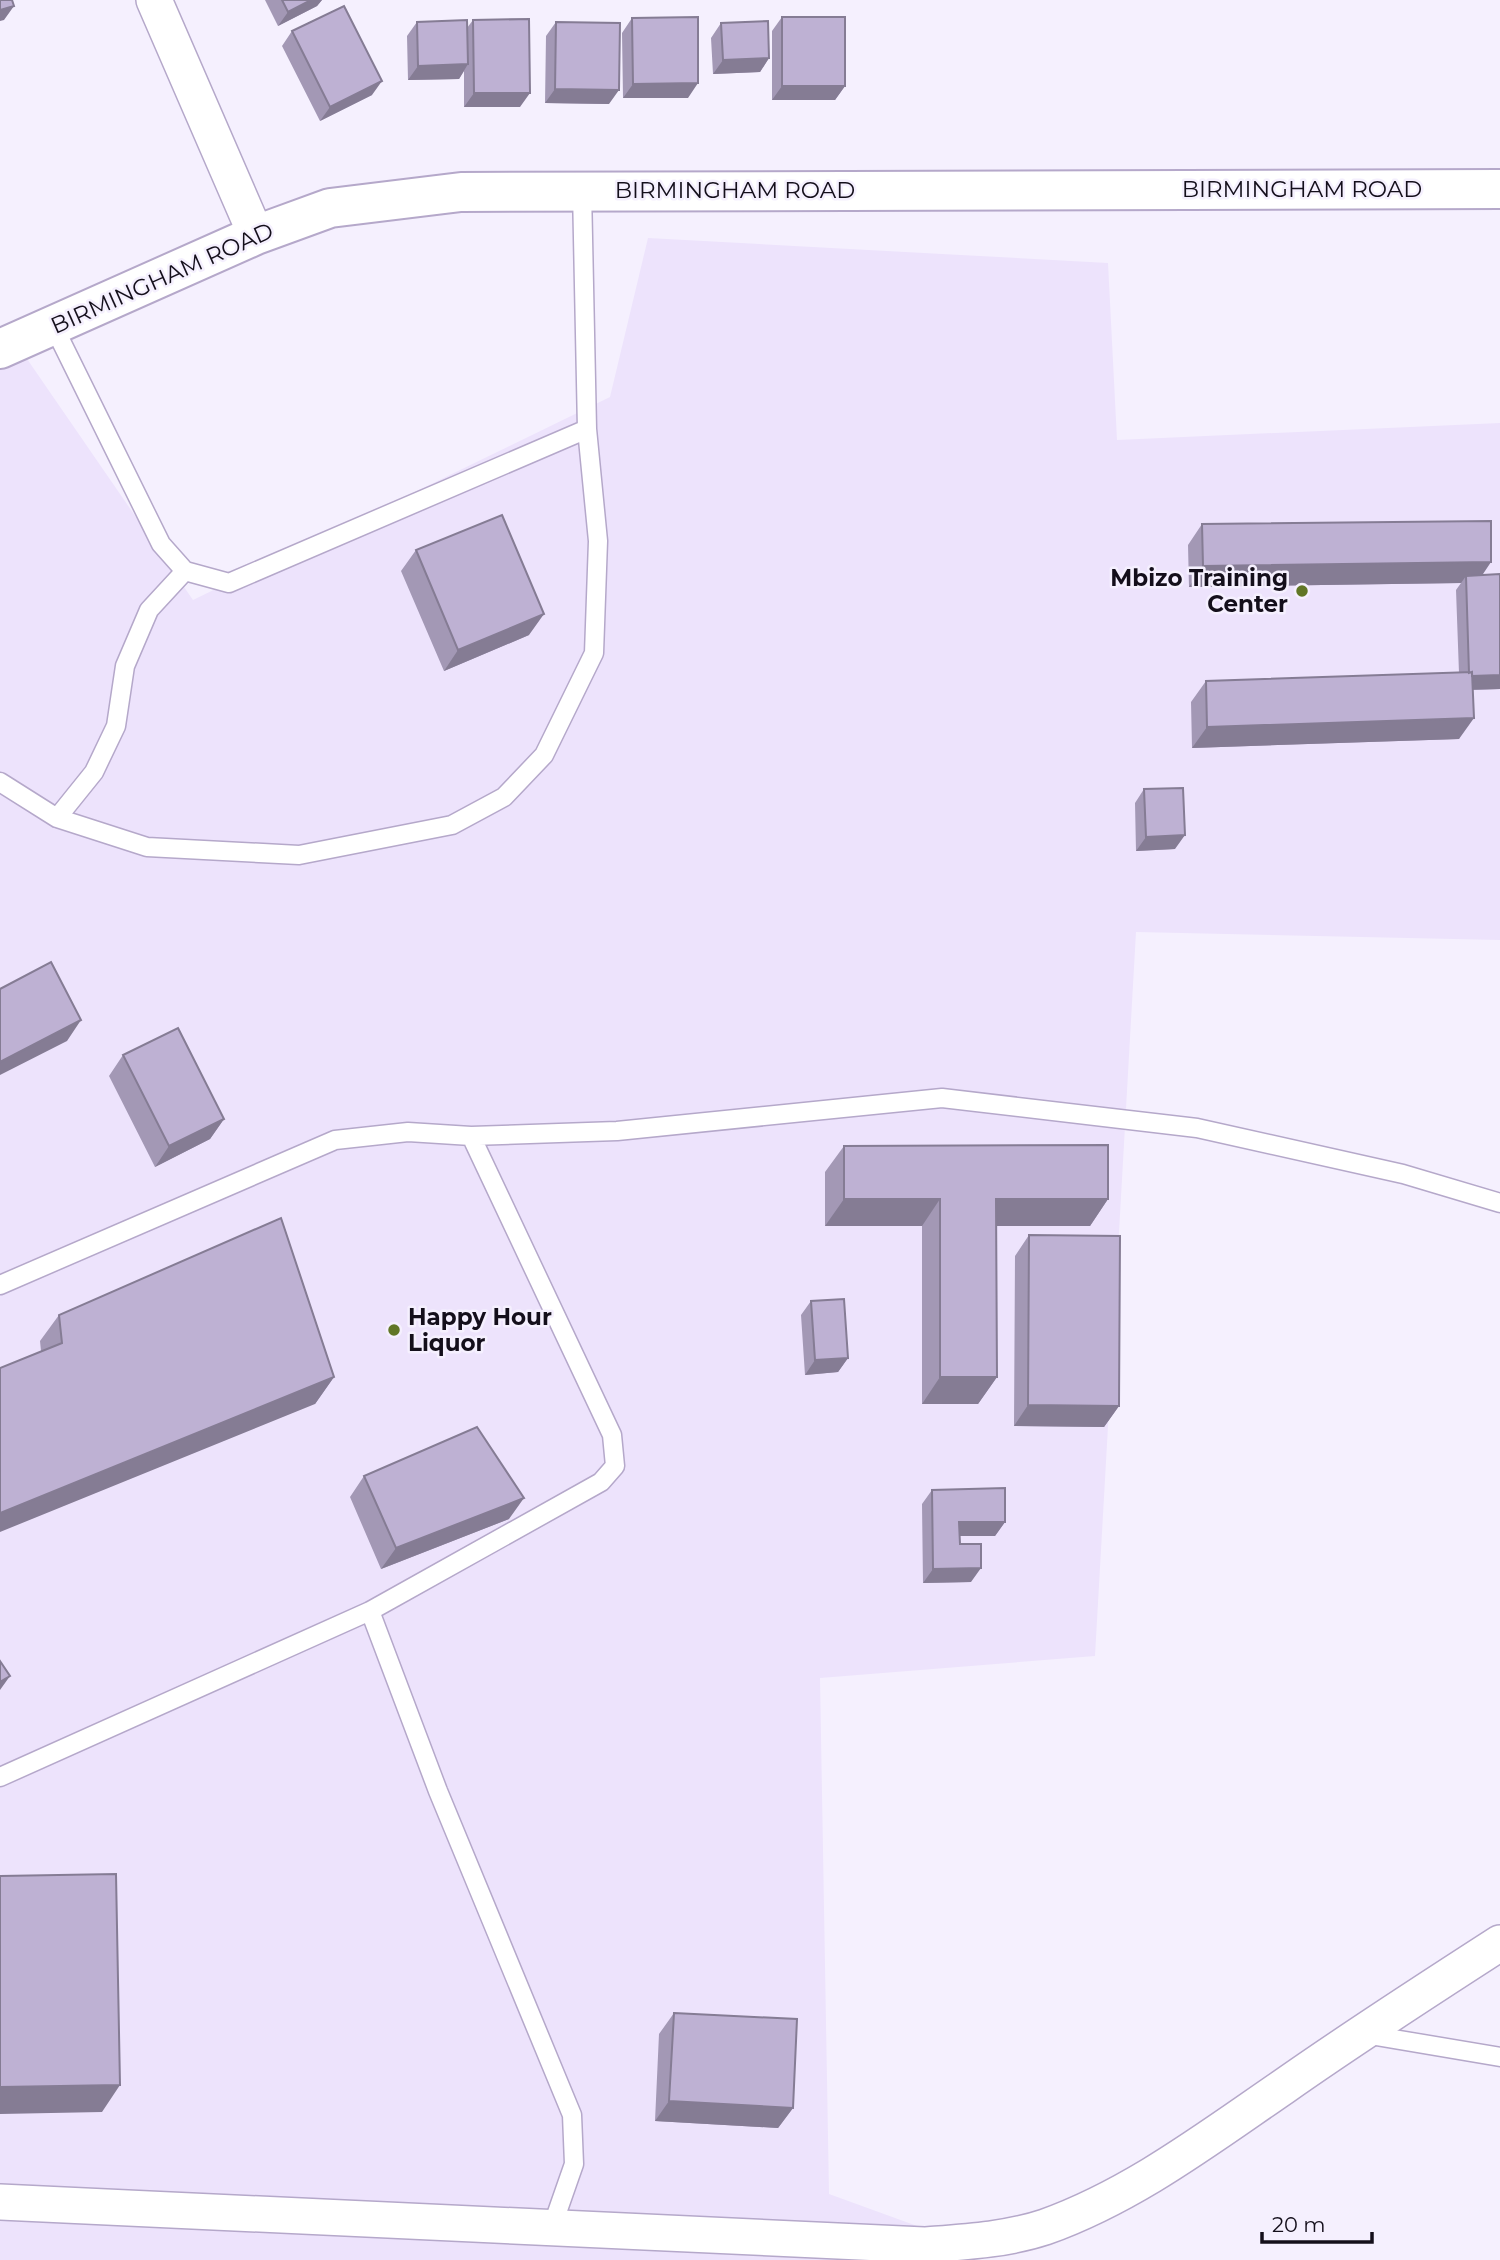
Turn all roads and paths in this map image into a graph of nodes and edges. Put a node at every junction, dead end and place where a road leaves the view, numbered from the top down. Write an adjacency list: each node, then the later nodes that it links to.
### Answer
1 (154, 0): 4 (street)
2 (1500, 189): 3 (street, BIRMINGHAM ROAD)
3 (582, 190): 4 (street, BIRMINGHAM ROAD); 7 (lane)
4 (256, 235): 5 (street, BIRMINGHAM ROAD)
5 (54, 327): 6 (street, BIRMINGHAM ROAD); 8 (lane)
6 (0, 349)
7 (587, 429): 8 (lane); 10 (lane)
8 (185, 571): 10 (lane)
9 (0, 782): 10 (lane)
10 (57, 818)
11 (471, 1136): 12 (lane); 13 (lane); 14 (lane)
12 (1500, 1203)
13 (0, 1284)
14 (370, 1611): 15 (lane); 20 (lane)
15 (0, 1777)
16 (1500, 1943): 17 (street)
17 (1360, 2033): 18 (lane); 21 (street)
18 (1500, 2057)
19 (0, 2202): 20 (street)
20 (552, 2228): 21 (street)
21 (918, 2252)

